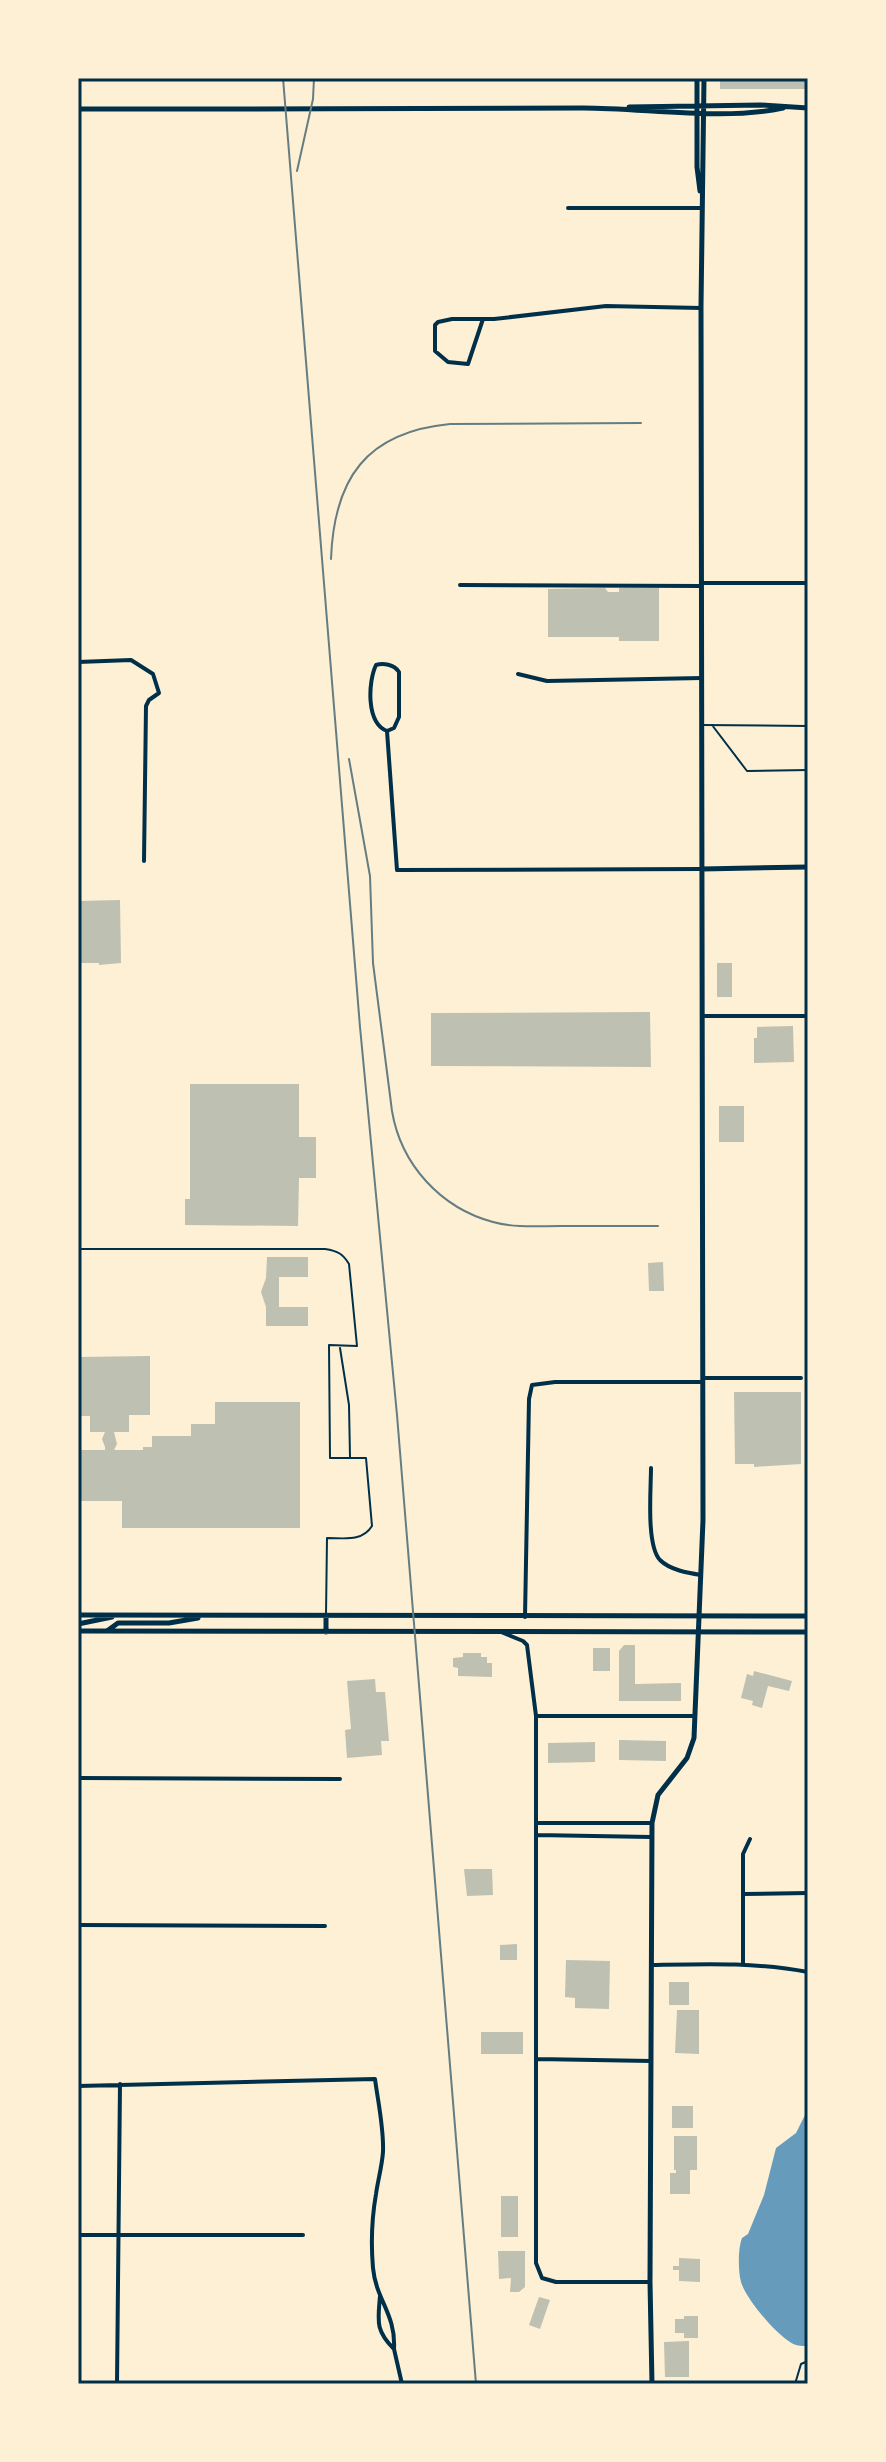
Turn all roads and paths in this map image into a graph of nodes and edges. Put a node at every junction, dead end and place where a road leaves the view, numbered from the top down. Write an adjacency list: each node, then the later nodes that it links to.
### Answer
1 (697, 78): 5 (street)
2 (704, 78): 5 (street)
3 (808, 108): 5 (street)
4 (78, 109): 5 (street)
5 (701, 109): 7 (street)
6 (568, 208): 7 (street)
7 (701, 208): 8 (street)
8 (701, 308): 9 (street); 11 (street)
9 (483, 319): 9 (street)
10 (808, 583): 11 (street)
11 (701, 584): 12 (street); 15 (street)
12 (460, 585)
13 (78, 662): 21 (street)
14 (518, 674): 15 (street)
15 (702, 678): 16 (street)
16 (702, 725): 17 (lane); 23 (street)
17 (712, 725): 18 (lane); 20 (lane)
18 (808, 726)
19 (387, 731): 19 (street); 23 (street)
20 (808, 770)
21 (144, 861)
22 (808, 867): 23 (street)
23 (702, 869): 24 (street)
24 (702, 1016): 25 (street); 29 (street)
25 (808, 1016)
26 (78, 1249): 27 (lane)
27 (340, 1346): 30 (lane); 30 (lane)
28 (801, 1378): 29 (street)
29 (703, 1380): 32 (street); 38 (street)
30 (350, 1458): 36 (lane)
31 (651, 1468): 32 (street)
32 (701, 1575): 39 (street)
33 (78, 1615): 34 (street)
34 (117, 1615): 35 (street); 40 (street)
35 (207, 1615): 36 (street); 42 (street)
36 (326, 1616): 38 (street); 44 (street)
37 (808, 1616): 39 (street)
38 (525, 1617): 39 (street)
39 (699, 1617): 43 (street)
40 (78, 1624)
41 (78, 1631): 42 (street)
42 (107, 1631): 44 (street)
43 (698, 1631): 45 (street); 46 (street); 48 (street)
44 (326, 1632): 45 (street)
45 (501, 1632): 47 (street)
46 (808, 1632)
47 (536, 1716): 48 (street); 51 (street)
48 (695, 1716): 52 (street)
49 (78, 1778): 50 (street)
50 (340, 1779)
51 (536, 1823): 52 (street); 53 (street)
52 (652, 1823): 54 (street)
53 (536, 1835): 54 (street); 63 (street)
54 (651, 1837): 61 (street)
55 (750, 1839): 57 (street)
56 (808, 1893): 57 (street)
57 (743, 1894): 60 (street)
58 (78, 1925): 59 (street)
59 (325, 1926)
60 (743, 1964): 61 (street); 62 (street)
61 (651, 1965): 64 (street)
62 (808, 1972)
63 (537, 2059): 64 (street); 70 (street)
64 (651, 2061): 70 (street)
65 (120, 2084): 66 (street); 68 (street); 71 (street)
66 (78, 2086)
67 (78, 2235): 68 (street)
68 (117, 2235): 69 (street); 74 (street)
69 (303, 2235)
70 (650, 2282): 76 (street)
71 (380, 2296): 72 (street); 72 (street)
72 (394, 2349): 75 (street)
73 (808, 2361): 77 (path)
74 (117, 2384)
75 (402, 2384)
76 (652, 2384)
77 (795, 2384)

